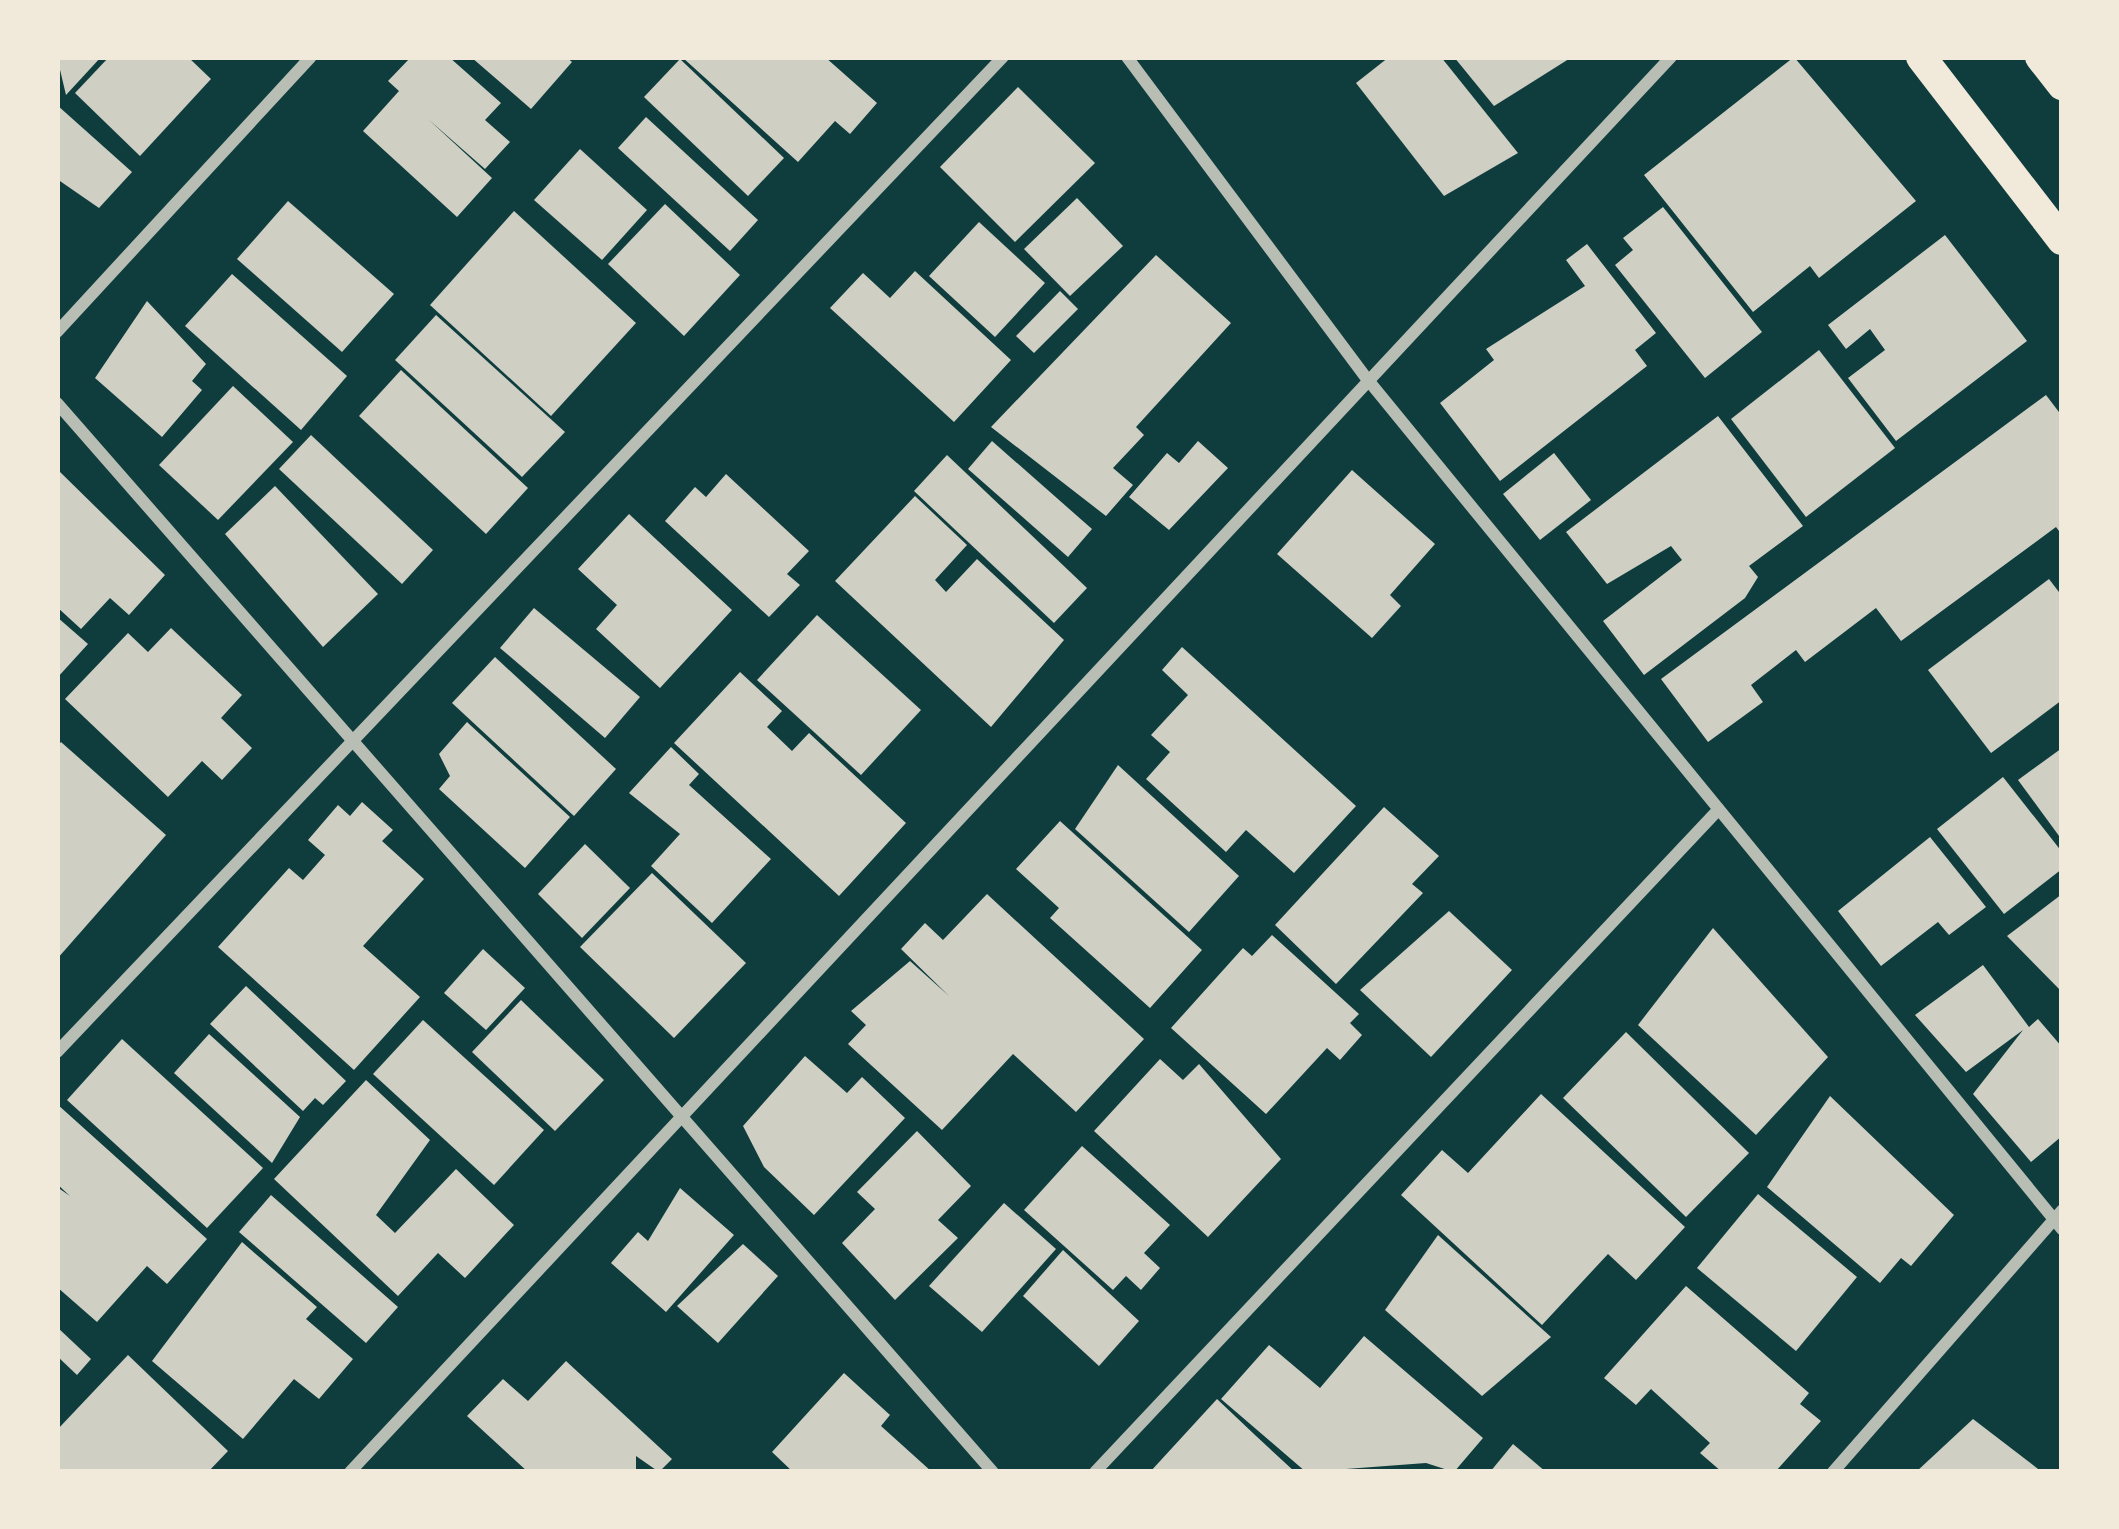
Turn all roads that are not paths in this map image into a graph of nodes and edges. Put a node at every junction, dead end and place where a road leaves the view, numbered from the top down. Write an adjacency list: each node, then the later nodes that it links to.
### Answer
1 (311, 57): 9 (street)
2 (1004, 57): 12 (street)
3 (1127, 57): 10 (street)
4 (1672, 57): 10 (street)
5 (1921, 57): 8 (main road)
6 (2040, 57): 7 (main road)
7 (2062, 85)
8 (2062, 240)
9 (57, 332)
10 (1369, 380): 13 (street); 15 (street)
11 (57, 403): 12 (street)
12 (343, 741): 14 (street); 15 (street)
13 (1718, 809): 16 (street); 19 (street)
14 (57, 1052)
15 (680, 1113): 17 (street); 18 (street)
16 (2059, 1219): 20 (street)
17 (350, 1472)
18 (993, 1472)
19 (1095, 1472)
20 (1833, 1472)

